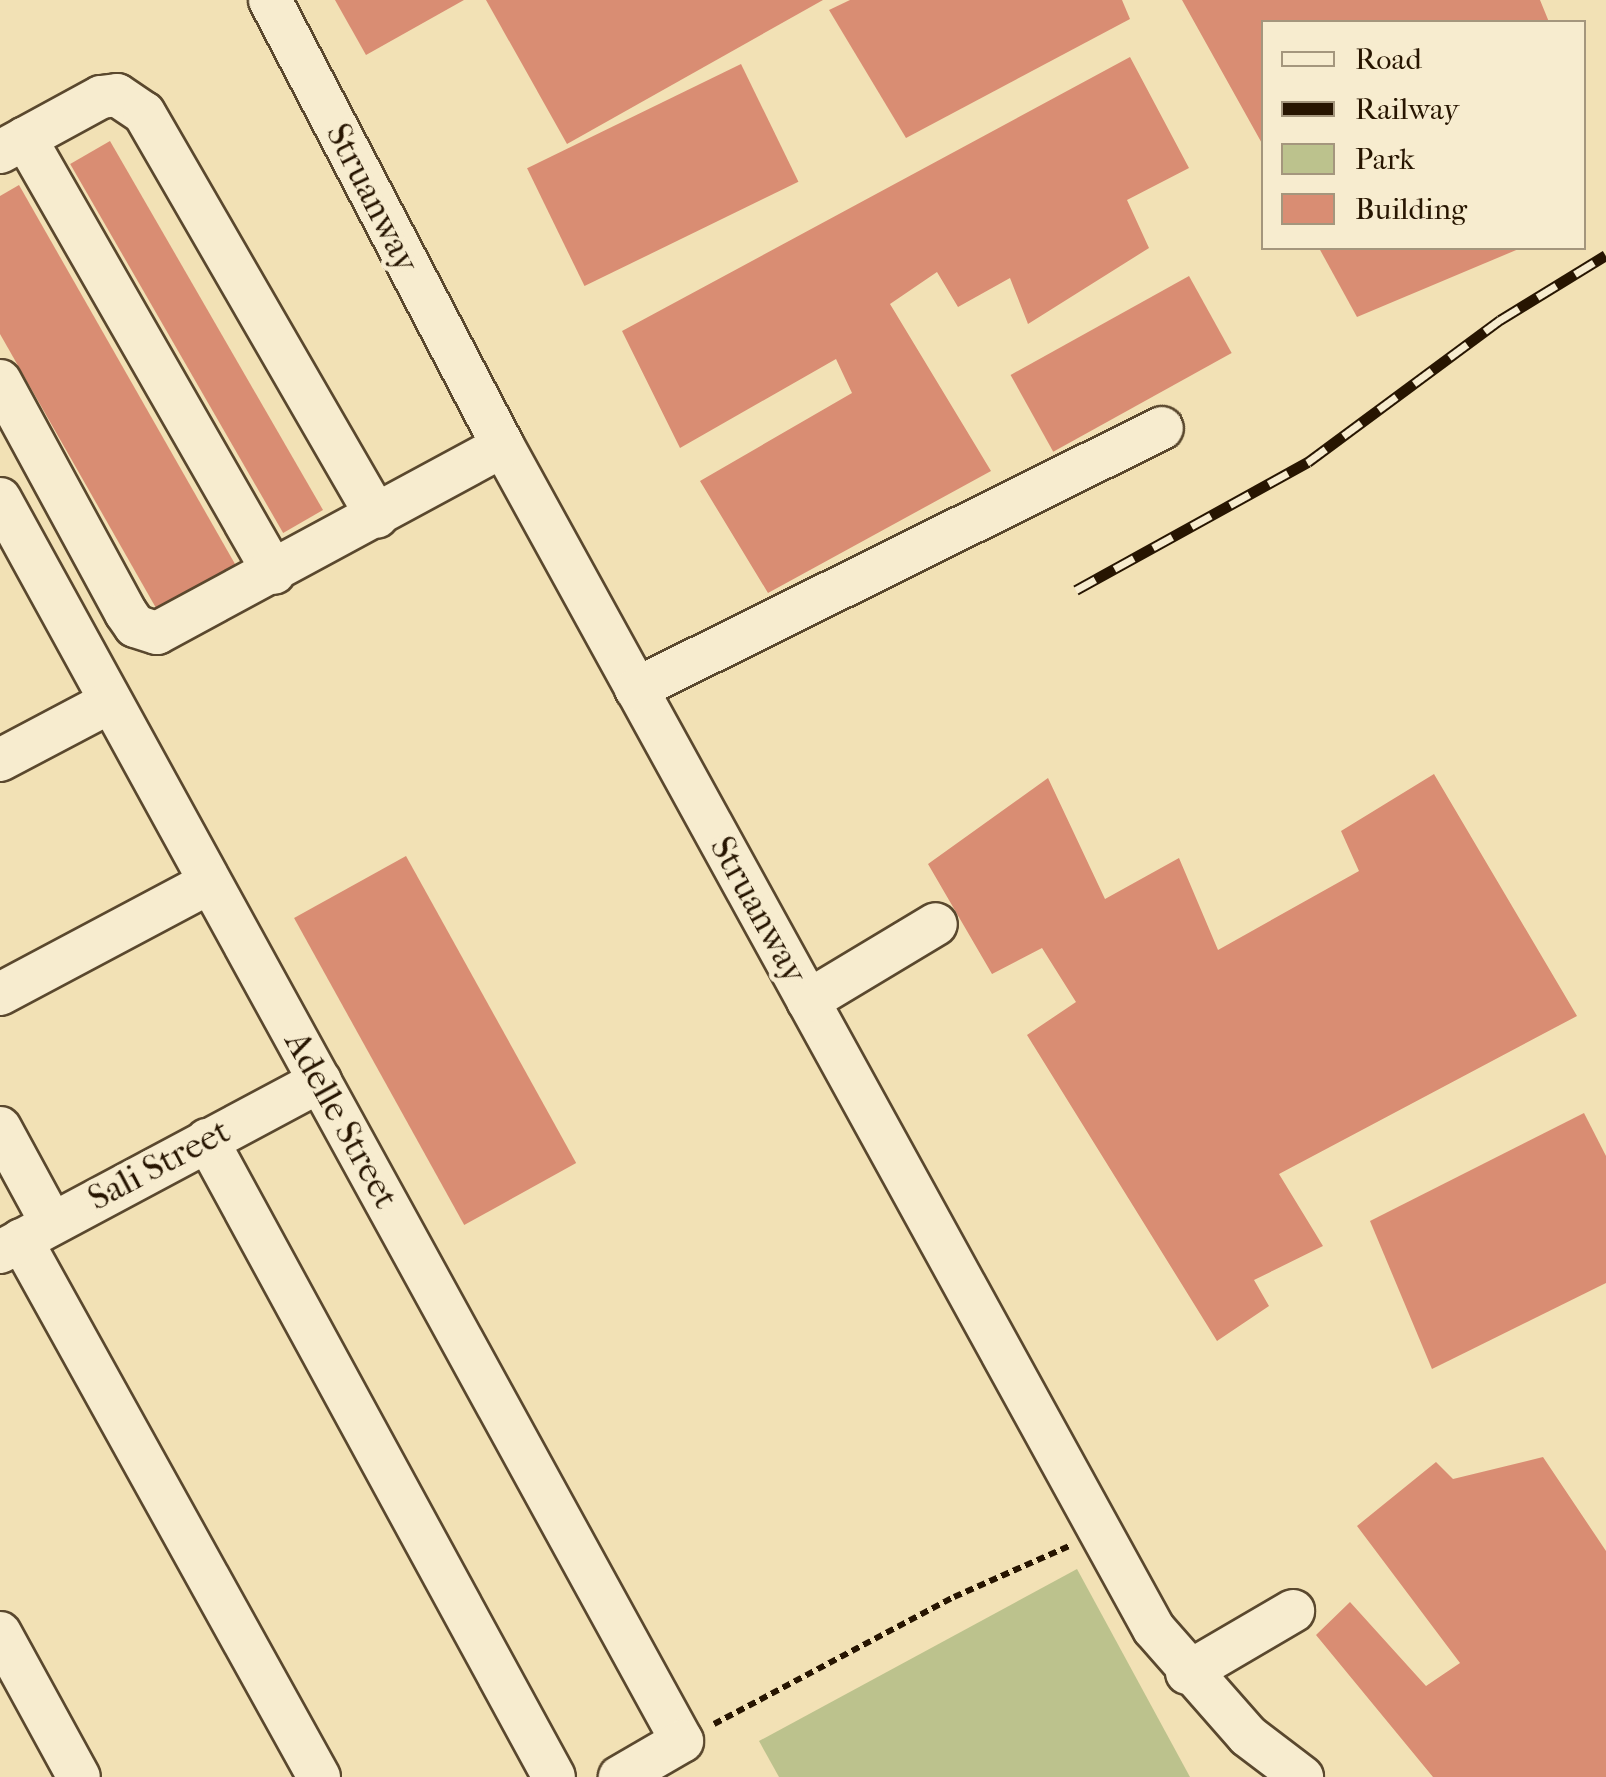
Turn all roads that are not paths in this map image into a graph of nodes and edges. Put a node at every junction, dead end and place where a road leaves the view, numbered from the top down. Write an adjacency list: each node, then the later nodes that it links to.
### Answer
1 (270, 0): 5 (street, Struanway)
2 (13, 145): 7 (street); 8 (street)
3 (0, 381): 8 (street)
4 (1162, 428): 9 (street)
5 (503, 446): 7 (street); 9 (street, Struanway)
6 (3, 511): 10 (street, Adelle Street)
7 (376, 516): 8 (street)
8 (274, 573)
9 (636, 689): 15 (street, Struanway)
10 (110, 702): 11 (street); 12 (street, Adelle Street)
11 (0, 760)
12 (209, 882): 14 (street); 16 (street, Adelle Street)
13 (936, 924): 15 (street)
14 (0, 994)
15 (808, 1001): 22 (street, Struanway)
16 (320, 1082): 18 (street, Sali Street); 26 (street, Adelle Street)
17 (0, 1128): 19 (street)
18 (206, 1140): 19 (street, Sali Street); 25 (street)
19 (24, 1238): 24 (street)
20 (1294, 1610): 22 (street)
21 (0, 1633): 23 (street)
22 (1187, 1674): 27 (street, Struanway)
23 (79, 1777)
24 (319, 1777)
25 (554, 1777)
26 (620, 1777)
27 (1302, 1777)

